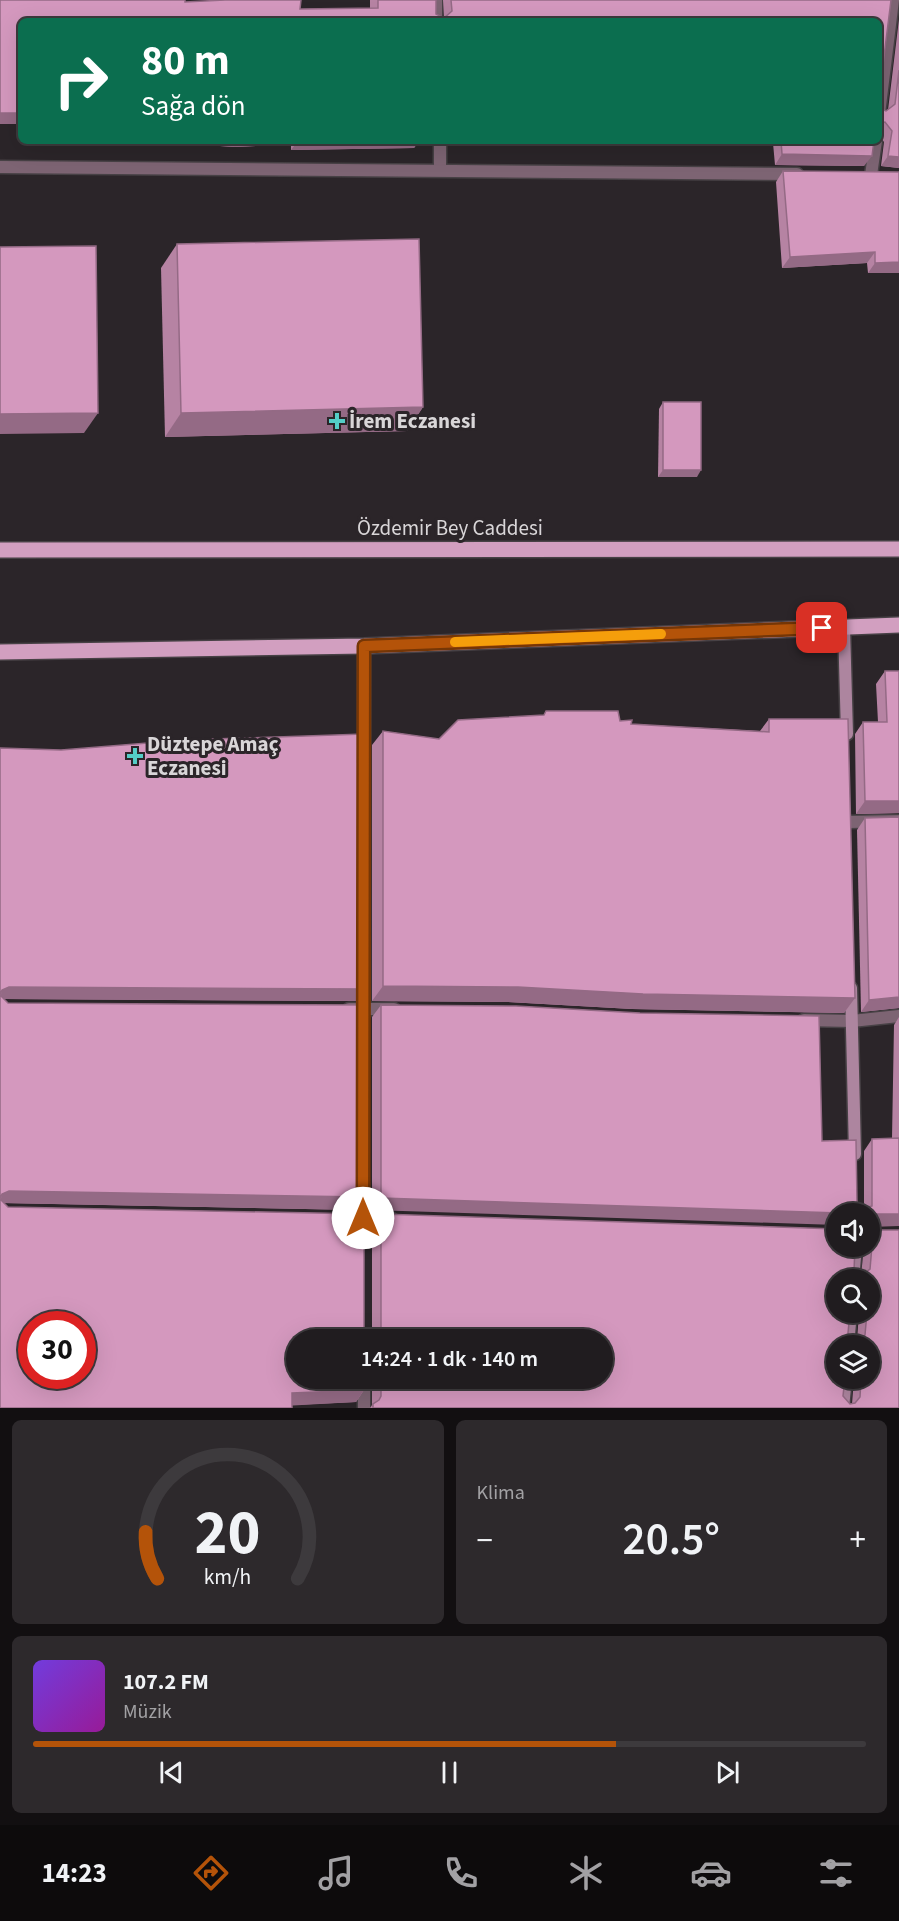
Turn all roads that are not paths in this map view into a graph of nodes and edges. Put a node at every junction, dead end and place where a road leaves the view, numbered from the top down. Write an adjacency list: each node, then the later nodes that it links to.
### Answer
1 (436, 0): 3 (street)
2 (893, 0): 4 (street)
3 (436, 18)
4 (882, 90)
5 (440, 144): 8 (street)
6 (875, 144): 10 (street)
7 (0, 167): 8 (street)
8 (440, 169): 9 (street)
9 (811, 174)
10 (870, 175)
11 (899, 549): 12 (main road, Özdemir Bey Caddesi)
12 (0, 550)
13 (899, 625): 14 (main road)
14 (844, 627): 15 (main road); 17 (street)
15 (364, 646): 16 (main road); 22 (street)
16 (0, 652)
17 (847, 753)
18 (899, 821): 19 (street)
19 (848, 822)
20 (851, 974): 26 (street)
21 (341, 1009): 22 (street)
22 (364, 1009): 23 (street); 27 (street)
23 (408, 1010)
24 (899, 1016): 26 (street)
25 (792, 1019): 26 (street)
26 (852, 1021): 28 (street)
27 (364, 1032)
28 (855, 1168)
29 (363, 1171): 31 (street)
30 (339, 1217): 31 (street)
31 (363, 1218): 32 (street); 33 (street)
32 (411, 1220)
33 (363, 1240)
34 (364, 1389): 36 (street)
35 (845, 1389): 37 (street)
36 (364, 1408)
37 (843, 1408)

